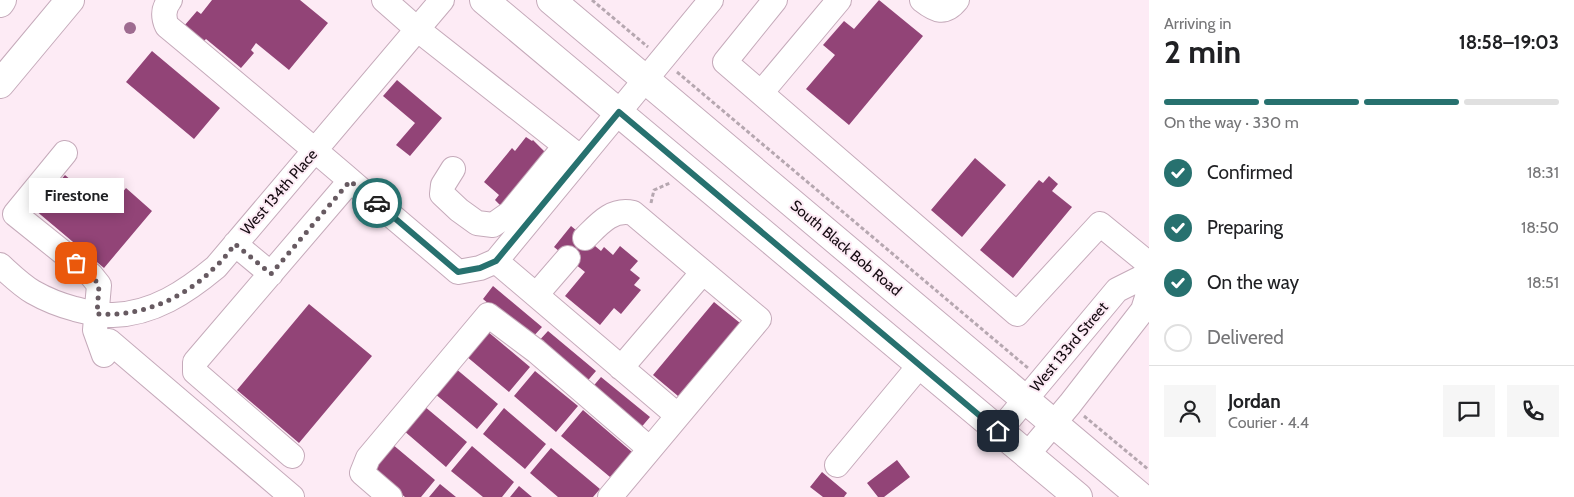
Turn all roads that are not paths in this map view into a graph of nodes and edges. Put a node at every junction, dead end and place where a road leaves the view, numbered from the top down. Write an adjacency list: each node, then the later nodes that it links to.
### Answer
1 (70, 0): 14 (main road)
2 (170, 0): 17 (street)
3 (384, 0): 12 (street)
4 (442, 0): 12 (street, West 134th Place)
5 (484, 0): 16 (main road)
6 (711, 0): 13 (street)
7 (775, 0): 15 (street)
8 (839, 0): 15 (street)
9 (922, 0): 10 (street)
10 (957, 0)
11 (549, 2): 13 (main road, South Black Bob Road)
12 (417, 29): 17 (street, West 134th Place); 18 (street)
13 (646, 80): 16 (street); 36 (main road, South Black Bob Road)
14 (0, 84)
15 (761, 93): 26 (street)
16 (619, 112): 18 (street); 34 (main road)
17 (316, 150): 21 (street); 23 (street, West 134th Place)
18 (573, 152): 20 (street); 25 (street)
19 (64, 153): 33 (street)
20 (453, 169)
21 (350, 181): 25 (street); 29 (street)
22 (585, 238): 28 (street)
23 (235, 244): 29 (street); 33 (street, West 134th Place)
24 (568, 258): 32 (street)
25 (496, 261): 32 (street)
26 (1149, 264)
27 (0, 265): 33 (street, West 134th Place)
28 (703, 272): 35 (street); 38 (street)
29 (271, 274): 42 (street)
30 (1149, 274): 36 (street, West 133rd Street)
31 (1149, 291): 37 (street)
32 (536, 295): 35 (street)
33 (97, 314): 44 (street)
34 (920, 365): 39 (main road); 43 (street)
35 (621, 368): 38 (street)
36 (1033, 390): 37 (main road, South Black Bob Road); 39 (street, West 133rd Street)
37 (1062, 414): 41 (street); 48 (main road, South Black Bob Road)
38 (677, 416): 40 (street)
39 (998, 431): 41 (main road)
40 (650, 449): 45 (street); 46 (street)
41 (1027, 455): 47 (main road)
42 (292, 456)
43 (837, 465)
44 (292, 497)
45 (390, 497)
46 (610, 497)
47 (1078, 497)
48 (1141, 497)

